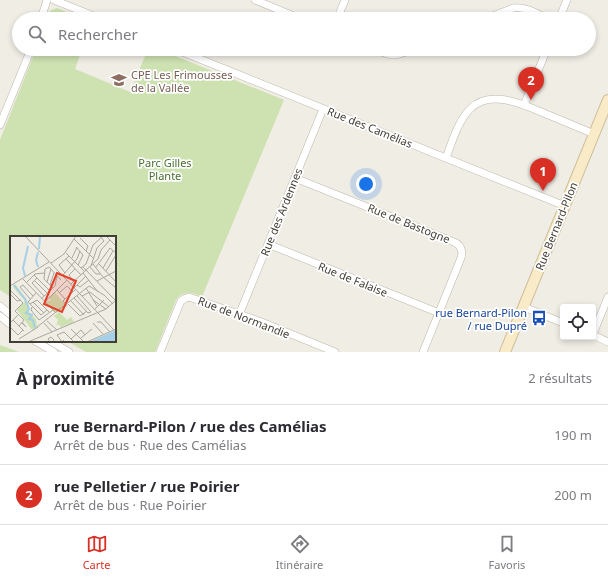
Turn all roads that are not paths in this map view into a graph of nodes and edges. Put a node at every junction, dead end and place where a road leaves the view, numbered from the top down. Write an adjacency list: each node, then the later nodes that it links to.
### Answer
1 (47, 0): 7 (street)
2 (54, 0): 8 (street)
3 (255, 0): 6 (street)
4 (345, 0): 10 (street)
5 (567, 0): 13 (street)
6 (265, 2): 9 (street)
7 (43, 12)
8 (84, 12)
9 (286, 12)
10 (340, 12)
11 (503, 12): 12 (street)
12 (532, 12)
13 (562, 12)
14 (28, 56): 20 (street)
15 (193, 56): 19 (street, Rue des Camélias)
16 (544, 56): 18 (street)
17 (608, 100): 21 (main road, Rue Bernard-Pilon)
18 (524, 105): 21 (street); 22 (street)
19 (323, 108): 22 (street, Rue des Camélias); 23 (street, Rue des Ardennes)
20 (0, 125)
21 (594, 134): 24 (main road, Rue Bernard-Pilon)
22 (446, 158): 24 (street, Rue des Camélias)
23 (295, 178): 25 (street, Rue des Ardennes); 29 (street, Rue de Bastogne)
24 (564, 206): 28 (main road, Rue Bernard-Pilon)
25 (268, 244): 29 (street, Rue de Falaise); 31 (street, Rue des Ardennes)
26 (608, 297): 35 (street)
27 (0, 306): 30 (street)
28 (524, 307): 33 (street); 45 (main road, Rue Bernard-Pilon)
29 (439, 313): 44 (street, Rue de Bastogne)
30 (10, 314)
31 (239, 315): 42 (street, Rue de Normandie); 43 (street, Rue de Normandie)
32 (0, 316): 34 (street)
33 (560, 322)
34 (10, 324)
35 (596, 327)
36 (596, 336): 39 (street)
37 (37, 342): 40 (street)
38 (52, 342): 41 (street)
39 (608, 342)
40 (54, 352)
41 (69, 352)
42 (160, 352)
43 (335, 352)
44 (423, 352)
45 (505, 352)

